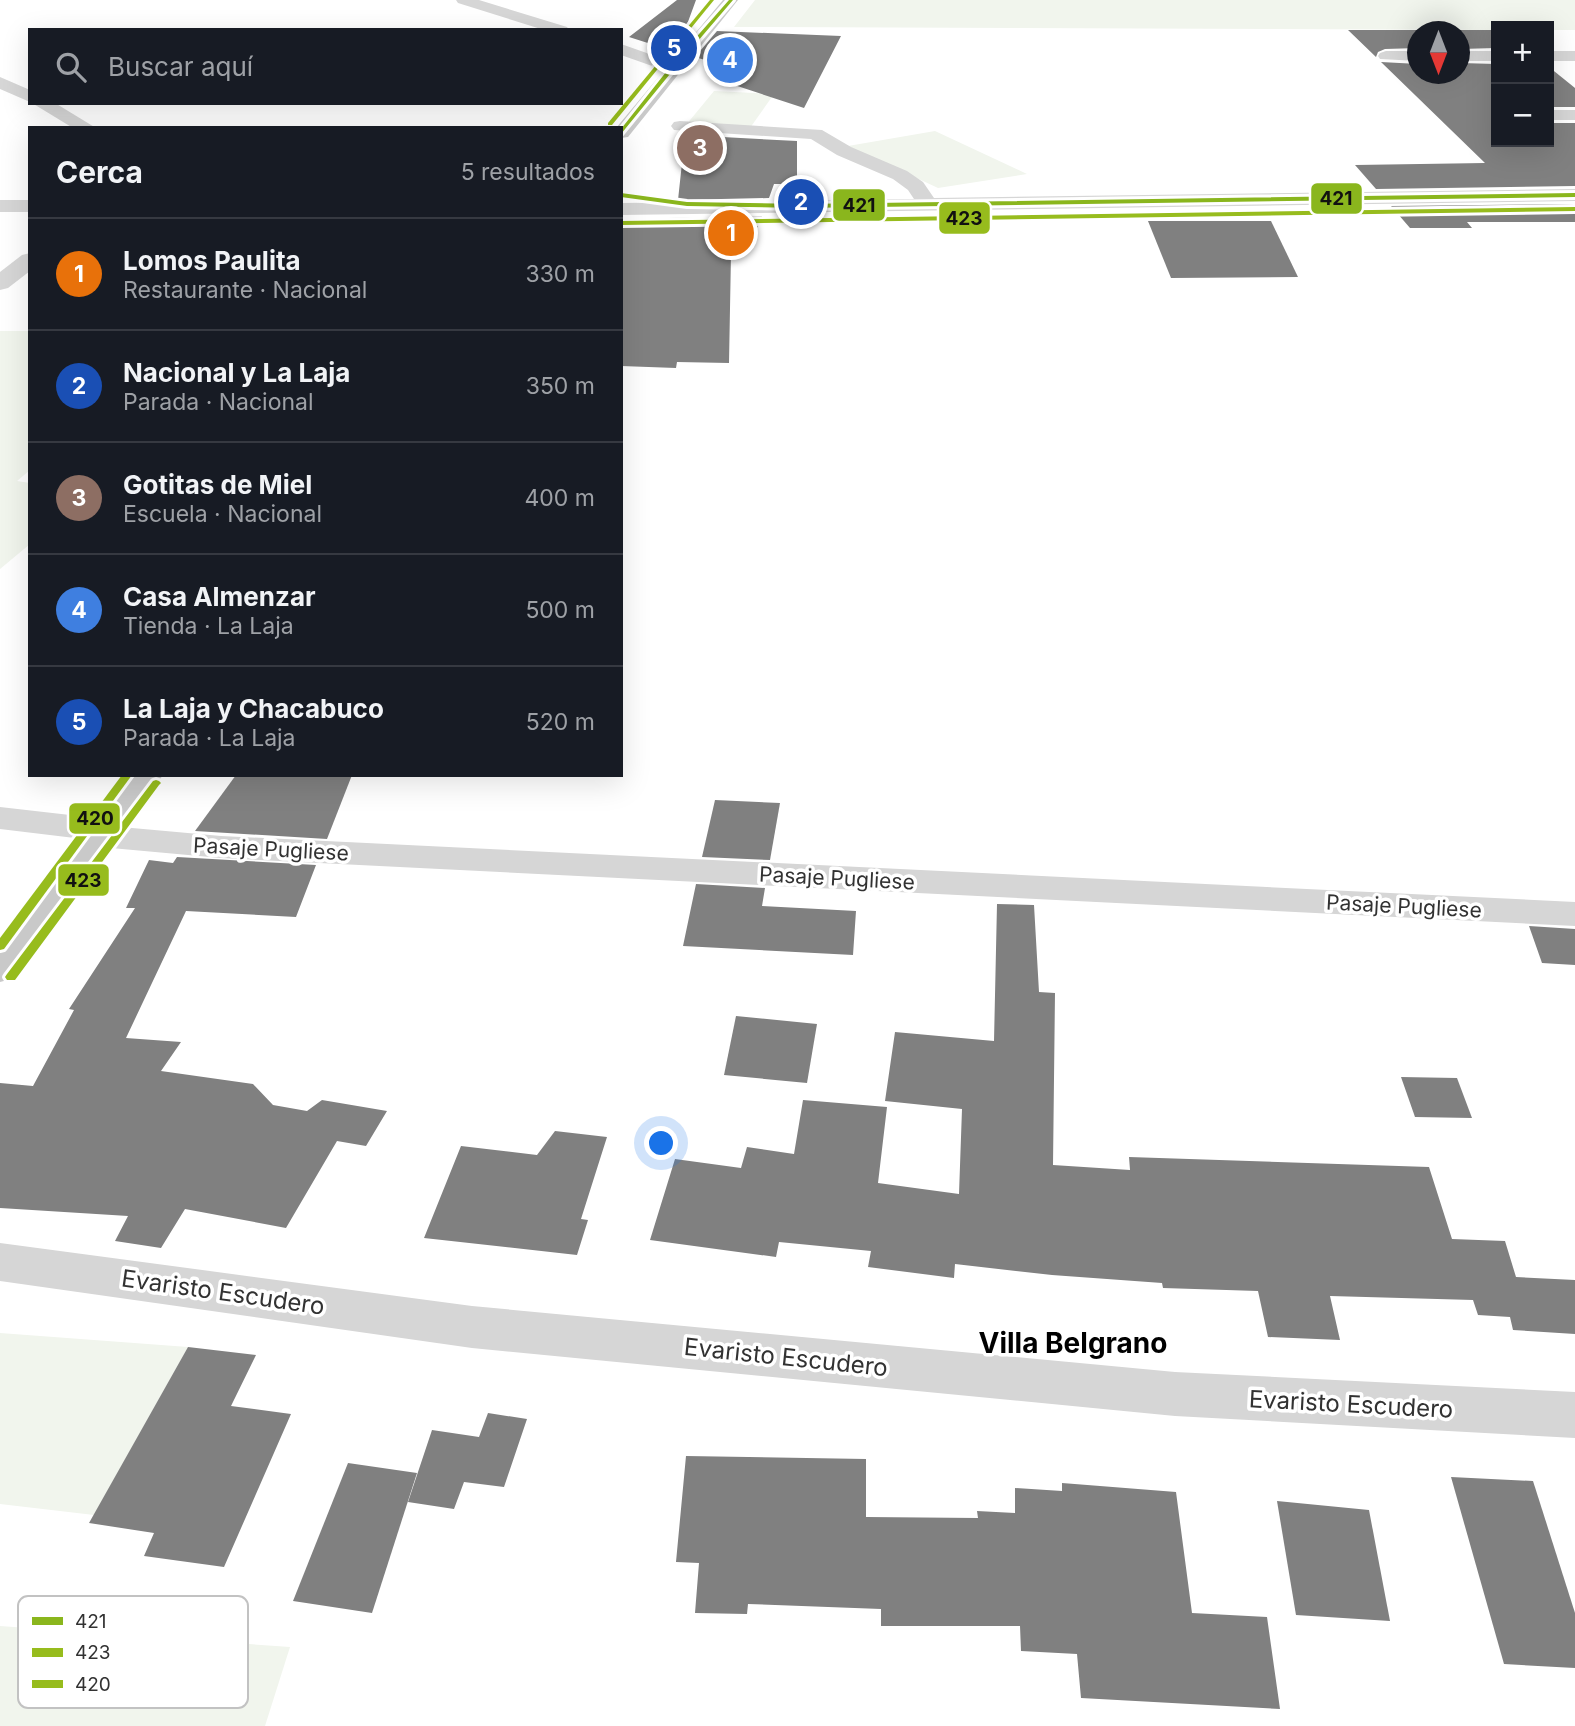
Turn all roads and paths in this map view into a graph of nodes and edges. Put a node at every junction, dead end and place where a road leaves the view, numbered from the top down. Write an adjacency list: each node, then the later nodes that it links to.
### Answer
1 (463, 0): 3 (street)
2 (731, 0): 11 (main road)
3 (554, 28)
4 (623, 50): 11 (street)
5 (1386, 56): 6 (street)
6 (1407, 56)
7 (1470, 56): 8 (street)
8 (1491, 56)
9 (1554, 56): 10 (street)
10 (1575, 56)
11 (672, 68): 19 (main road)
12 (0, 82): 13 (street)
13 (28, 96)
14 (45, 105): 17 (street)
15 (1554, 115): 16 (street)
16 (1575, 115)
17 (83, 126)
18 (680, 126): 22 (street)
19 (623, 130)
20 (623, 195): 25 (street)
21 (1575, 195): 22 (street)
22 (928, 205): 25 (street)
23 (0, 206): 24 (street)
24 (28, 206)
25 (727, 206): 26 (street)
26 (623, 209)
27 (28, 262): 28 (street)
28 (0, 283)
29 (144, 777): 31 (main road)
30 (0, 818): 31 (street, Pasaje Pugliese)
31 (103, 833): 32 (street, Pasaje Pugliese); 33 (main road)
32 (1575, 914)
33 (0, 969)
34 (0, 1262): 35 (street, Evaristo Escudero)
35 (1575, 1415)

